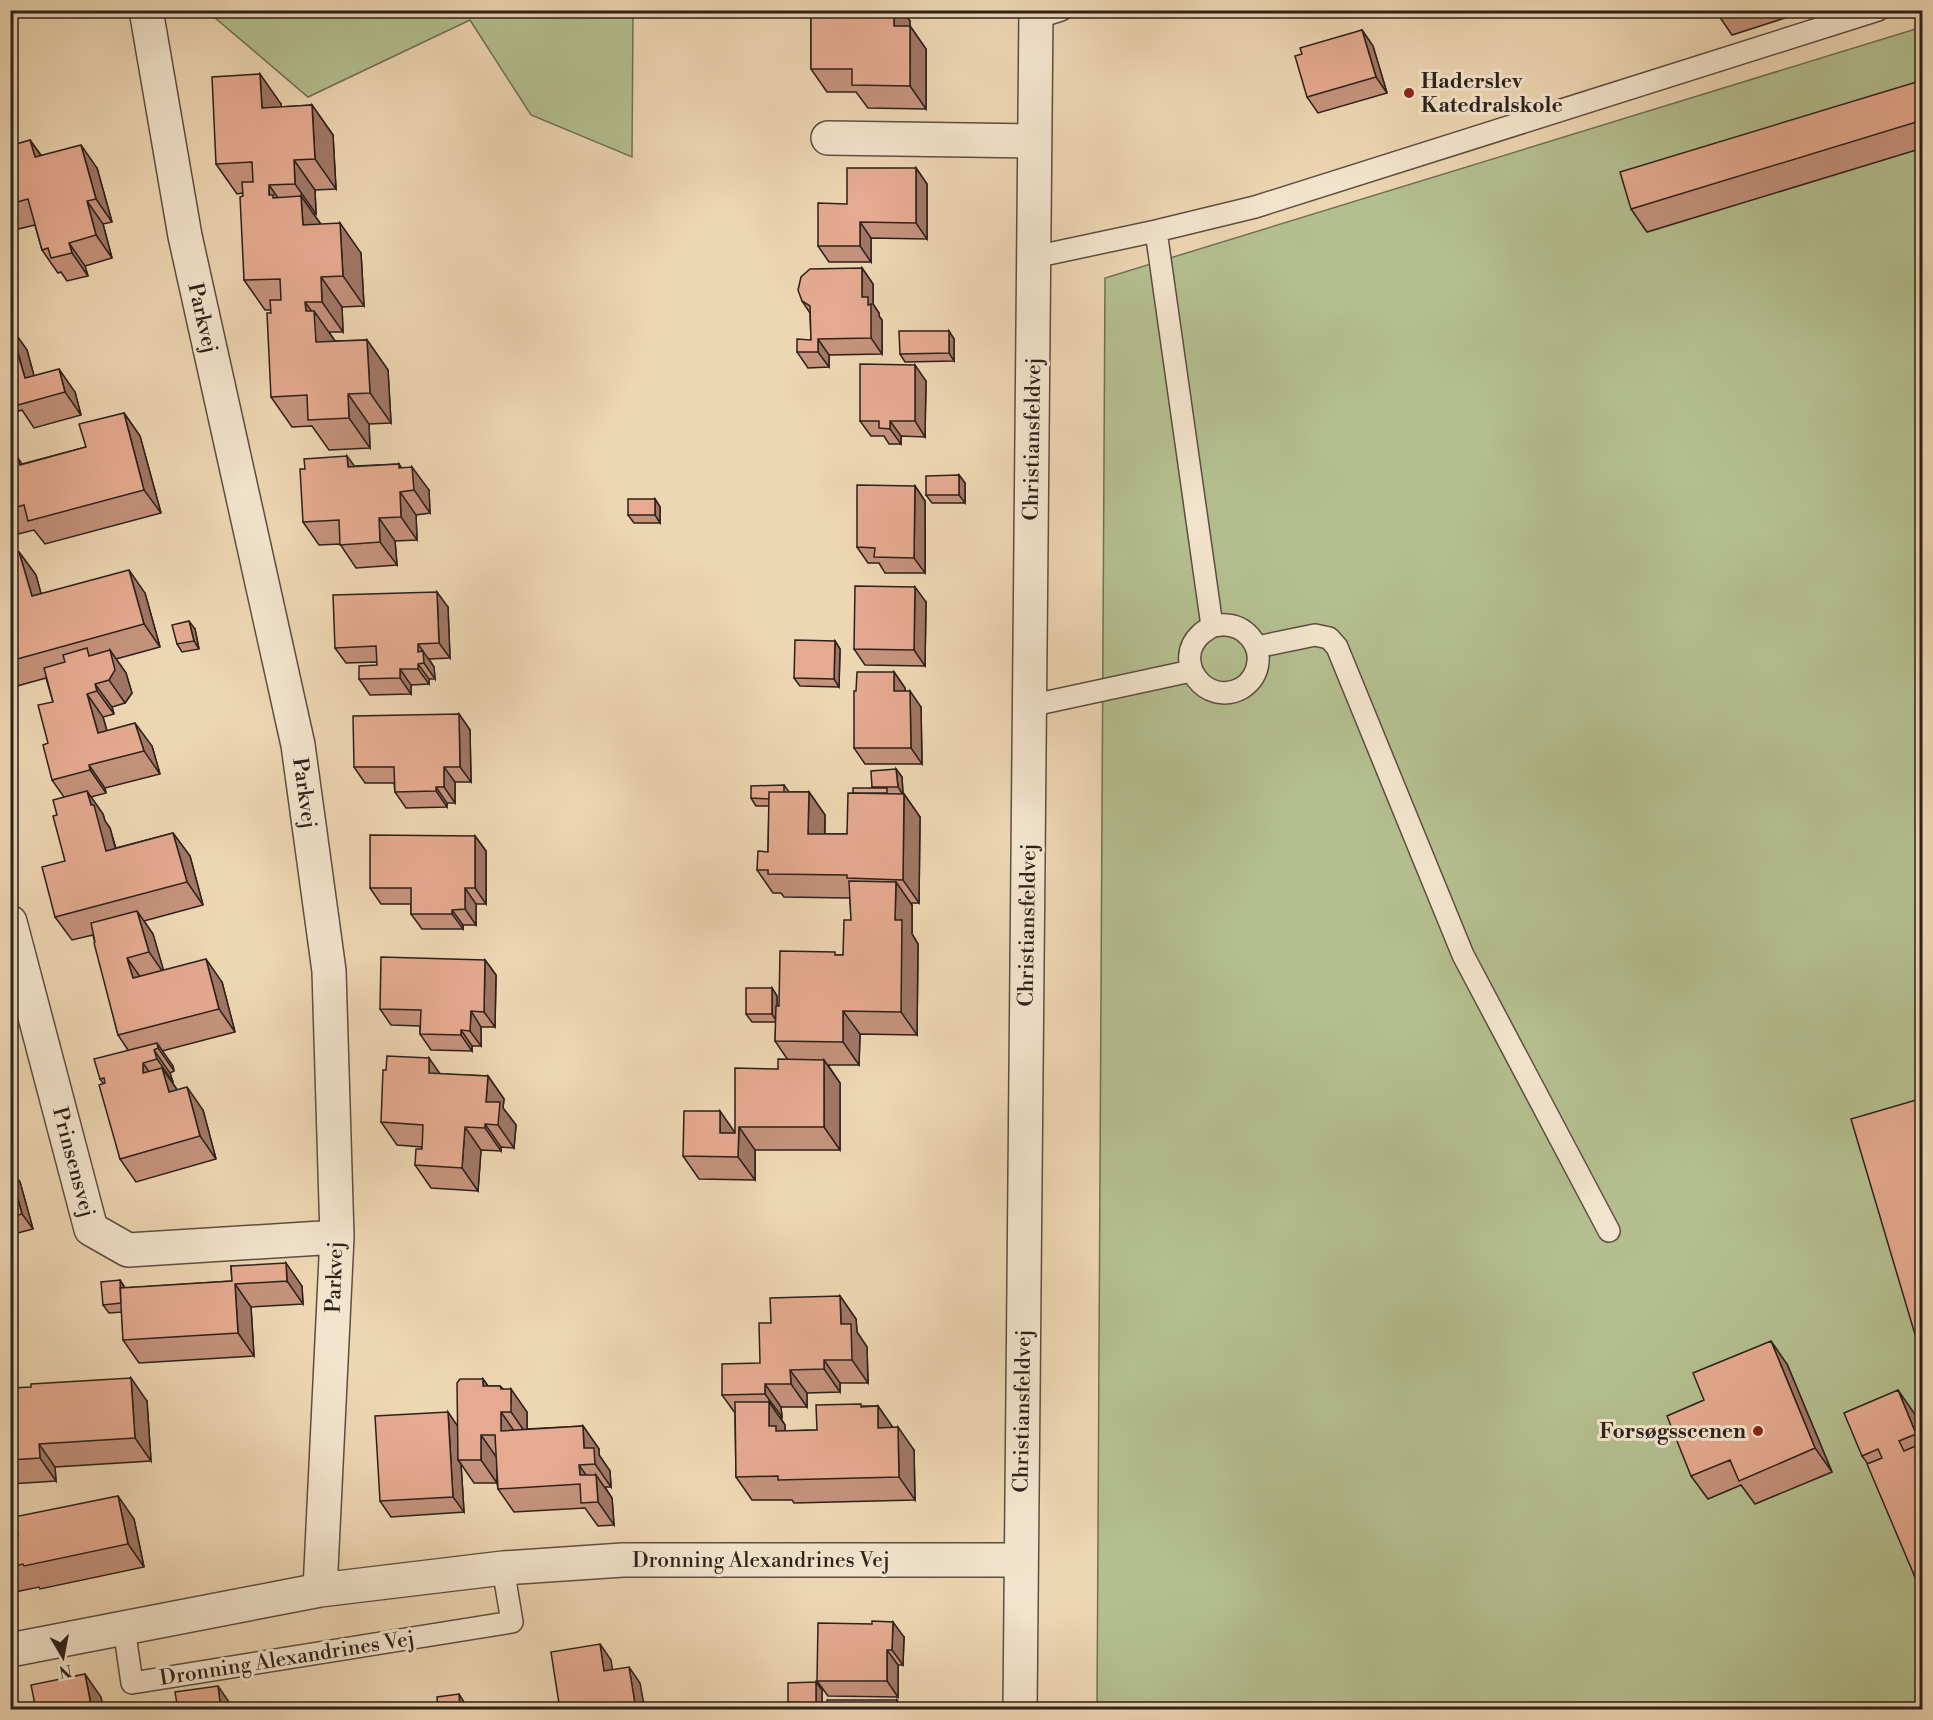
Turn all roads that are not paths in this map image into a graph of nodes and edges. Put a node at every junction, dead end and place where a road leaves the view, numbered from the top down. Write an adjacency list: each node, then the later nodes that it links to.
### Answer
1 (146, 10): 14 (street, Parkvej)
2 (1878, 10): 6 (lane)
3 (1045, 13): 5 (street, Christiansfeldvej)
4 (828, 138): 5 (street)
5 (1034, 141): 7 (street, Christiansfeldvej)
6 (1156, 231): 7 (lane); 8 (lane)
7 (1034, 257): 11 (street, Christiansfeldvej)
8 (1212, 626): 9 (lane); 10 (lane)
9 (1257, 647): 10 (lane); 13 (lane)
10 (1191, 670): 11 (lane)
11 (1029, 706): 15 (street, Christiansfeldvej)
12 (10, 922): 14 (street, Prinsensvej)
13 (1609, 1231)
14 (336, 1237): 17 (street, Parkvej)
15 (1020, 1560): 16 (street, Dronning Alexandrines Vej); 20 (street, Christiansfeldvej)
16 (503, 1568): 17 (street, Dronning Alexandrines Vej); 18 (lane, Dronning Alexandrines Vej)
17 (320, 1590): 18 (street, Dronning Alexandrines Vej)
18 (124, 1628): 19 (street, Dronning Alexandrines Vej)
19 (10, 1650)
20 (1020, 1710)

